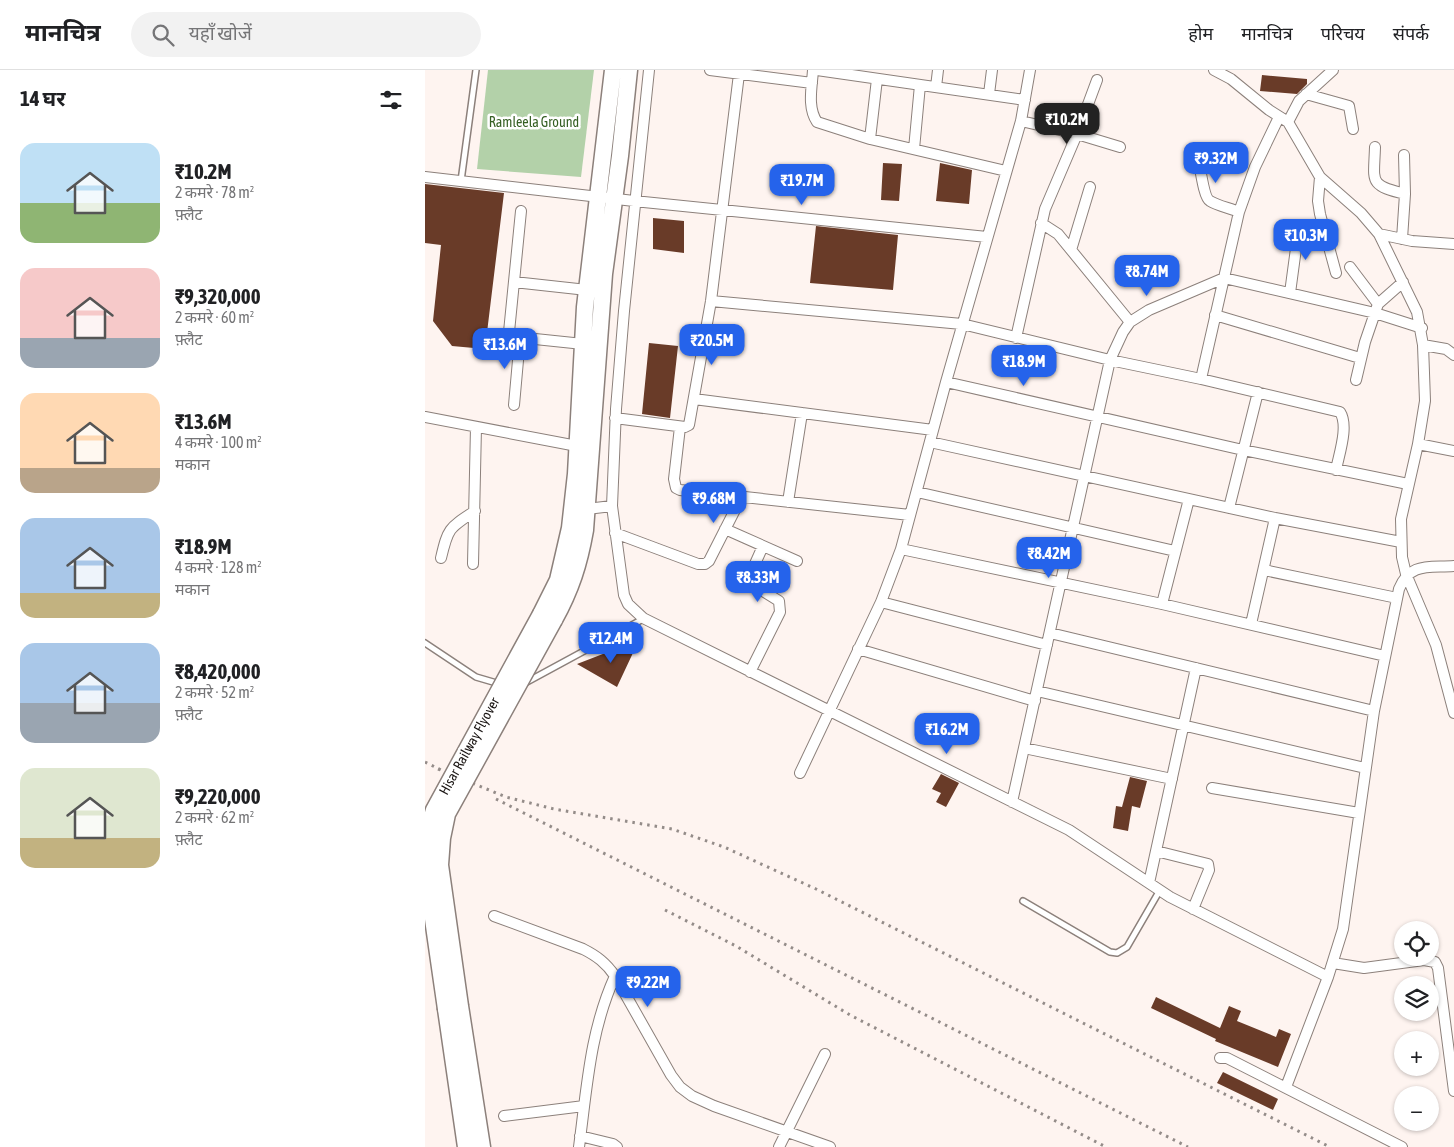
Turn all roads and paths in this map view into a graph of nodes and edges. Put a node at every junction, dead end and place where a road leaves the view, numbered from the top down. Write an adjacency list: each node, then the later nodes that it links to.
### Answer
1 (477, 70): 35 (lane)
2 (613, 70): 38 (main road)
3 (629, 70): 38 (main road)
4 (649, 70): 39 (street)
5 (710, 70): 13 (street)
6 (813, 70): 16 (street)
7 (817, 70): 14 (street)
8 (938, 70): 18 (street)
9 (992, 70): 19 (street)
10 (1030, 70): 21 (street)
11 (1214, 70): 22 (street)
12 (1333, 70): 20 (street)
13 (739, 74): 16 (street); 40 (street)
14 (877, 79): 17 (street); 26 (street)
15 (1097, 80): 25 (street)
16 (812, 83): 26 (street)
17 (920, 85): 18 (street); 29 (street)
18 (936, 87): 19 (street)
19 (989, 94): 21 (street)
20 (1307, 94): 22 (street); 24 (street)
21 (1025, 100): 23 (street)
22 (1284, 119): 34 (street); 42 (street)
23 (1021, 121): 25 (street); 32 (street)
24 (1353, 129)
25 (1077, 134): 27 (street); 43 (street)
26 (870, 139): 29 (street)
27 (1120, 147)
28 (1375, 147): 37 (street)
29 (914, 149): 32 (street)
30 (1197, 152): 42 (street)
31 (1404, 155): 37 (street)
32 (1006, 171): 46 (street)
33 (425, 177): 35 (street)
34 (1320, 177): 44 (street); 45 (street)
35 (461, 181): 38 (street)
36 (1090, 187): 49 (street)
37 (1405, 194): 47 (street)
38 (606, 198): 39 (street); 55 (main road, Hisar Railway Flyover); 97 (main road, Hisar Railway Flyover)
39 (634, 201): 40 (street); 79 (street)
40 (721, 210): 46 (street); 57 (street)
41 (521, 211): 53 (street)
42 (1239, 212): 52 (street)
43 (1041, 223): 49 (street); 64 (street)
44 (1326, 233): 51 (street); 56 (street)
45 (1379, 234): 47 (street); 54 (street)
46 (987, 237): 61 (street)
47 (1402, 239): 48 (street)
48 (1454, 244)
49 (1071, 250): 60 (street)
50 (1350, 267): 58 (street)
51 (1335, 273)
52 (1224, 278): 56 (street); 59 (street); 60 (street)
53 (514, 282): 55 (street); 63 (street)
54 (1403, 282): 58 (street); 62 (street)
55 (587, 290): 65 (main road, Hisar Railway Flyover)
56 (1290, 294): 58 (street)
57 (711, 301): 61 (street); 74 (street)
58 (1376, 309): 62 (street); 68 (street)
59 (1215, 315): 68 (street); 70 (street)
60 (1131, 322): 69 (street)
61 (962, 324): 64 (street); 72 (street)
62 (1421, 328): 66 (street)
63 (520, 338): 65 (street); 75 (street)
64 (1016, 338): 69 (street)
65 (583, 344): 85 (main road, Hisar Railway Flyover)
66 (1423, 345): 67 (street); 84 (street)
67 (1451, 351)
68 (1360, 358): 71 (street)
69 (1110, 360): 70 (street); 78 (street)
70 (1201, 379): 73 (street)
71 (1356, 380)
72 (946, 382): 78 (street); 82 (street)
73 (1258, 392): 86 (street); 88 (street)
74 (694, 399): 76 (street); 81 (street)
75 (514, 405)
76 (802, 413): 82 (street); 94 (street)
77 (425, 417): 80 (street)
78 (1097, 417): 86 (street); 89 (street)
79 (615, 418): 81 (street); 95 (street)
80 (476, 427): 85 (street); 98 (street)
81 (680, 427): 92 (street)
82 (933, 430): 83 (street)
83 (930, 442): 89 (street); 91 (street)
84 (1418, 444): 87 (street); 90 (street)
85 (577, 446): 118 (main road, Hisar Railway Flyover)
86 (1243, 450): 88 (street); 96 (street)
87 (1454, 451)
88 (1335, 470): 90 (street)
89 (1085, 476): 93 (street); 101 (street)
90 (1408, 484): 104 (street)
91 (917, 492): 99 (street); 101 (street)
92 (741, 498): 94 (street); 102 (street)
93 (1189, 499): 96 (street); 107 (street)
94 (788, 502): 99 (street)
95 (612, 506): 97 (street); 103 (street)
96 (1229, 508): 100 (street)
97 (587, 509): 118 (main road, Hisar Railway Flyover)
98 (475, 511): 108 (street); 110 (street)
99 (910, 515): 106 (street)
100 (1275, 518): 104 (street); 112 (street)
101 (1072, 528): 107 (street); 114 (street)
102 (725, 529): 103 (street); 105 (street)
103 (615, 533): 119 (street)
104 (1401, 542): 113 (street)
105 (763, 546): 109 (street); 127 (street)
106 (901, 549): 114 (street); 116 (street)
107 (1175, 551): 117 (street)
108 (441, 558)
109 (797, 561)
110 (473, 564)
111 (1454, 566): 113 (street)
112 (1264, 570): 115 (street); 120 (street)
113 (1406, 574): 115 (street); 131 (street)
114 (1061, 584): 117 (street); 121 (street)
115 (1397, 598): 125 (street)
116 (881, 602): 123 (street); 124 (street)
117 (1162, 604): 120 (street)
118 (547, 617): 149 (main road, Hisar Railway Flyover, bridge)
119 (643, 618): 122 (lane); 127 (street)
120 (1251, 624): 125 (street)
121 (1050, 633): 123 (street); 126 (street)
122 (425, 643)
123 (1047, 645): 128 (street)
124 (858, 649): 128 (street); 129 (street)
125 (1385, 656): 130 (street)
126 (1196, 668): 130 (street); 132 (street)
127 (750, 672): 129 (street)
128 (1036, 696): 132 (street); 133 (street)
129 (830, 710): 135 (street); 138 (street)
130 (1374, 711): 134 (street)
131 (1454, 713)
132 (1184, 726): 134 (street); 136 (street)
133 (1024, 748): 136 (street); 138 (street)
134 (1365, 768): 139 (street)
135 (801, 773)
136 (1173, 779): 140 (street)
137 (1212, 788): 139 (street)
138 (1012, 802): 141 (street)
139 (1359, 813): 146 (street)
140 (1156, 852): 141 (street); 144 (street)
141 (1149, 883): 142 (street)
142 (1160, 890): 143 (lane); 144 (street)
143 (1023, 900)
144 (1193, 909): 148 (street)
145 (494, 916): 147 (street)
146 (1333, 963): 148 (street); 153 (street)
147 (615, 976): 154 (street); 156 (street)
148 (1328, 977): 152 (street)
149 (453, 1008): 158 (main road, Hisar Railway Flyover); 159 (main road, Hisar Railway Flyover)
150 (825, 1054): 156 (street)
151 (1220, 1058): 152 (street)
152 (1286, 1087): 164 (street)
153 (1454, 1091)
154 (584, 1106): 155 (street); 157 (street)
155 (504, 1116)
156 (785, 1132): 162 (street); 163 (street)
157 (580, 1136): 160 (street); 161 (street)
158 (466, 1147)
159 (482, 1147)
160 (579, 1147)
161 (617, 1147)
162 (779, 1147)
163 (830, 1147)
164 (1402, 1147)

